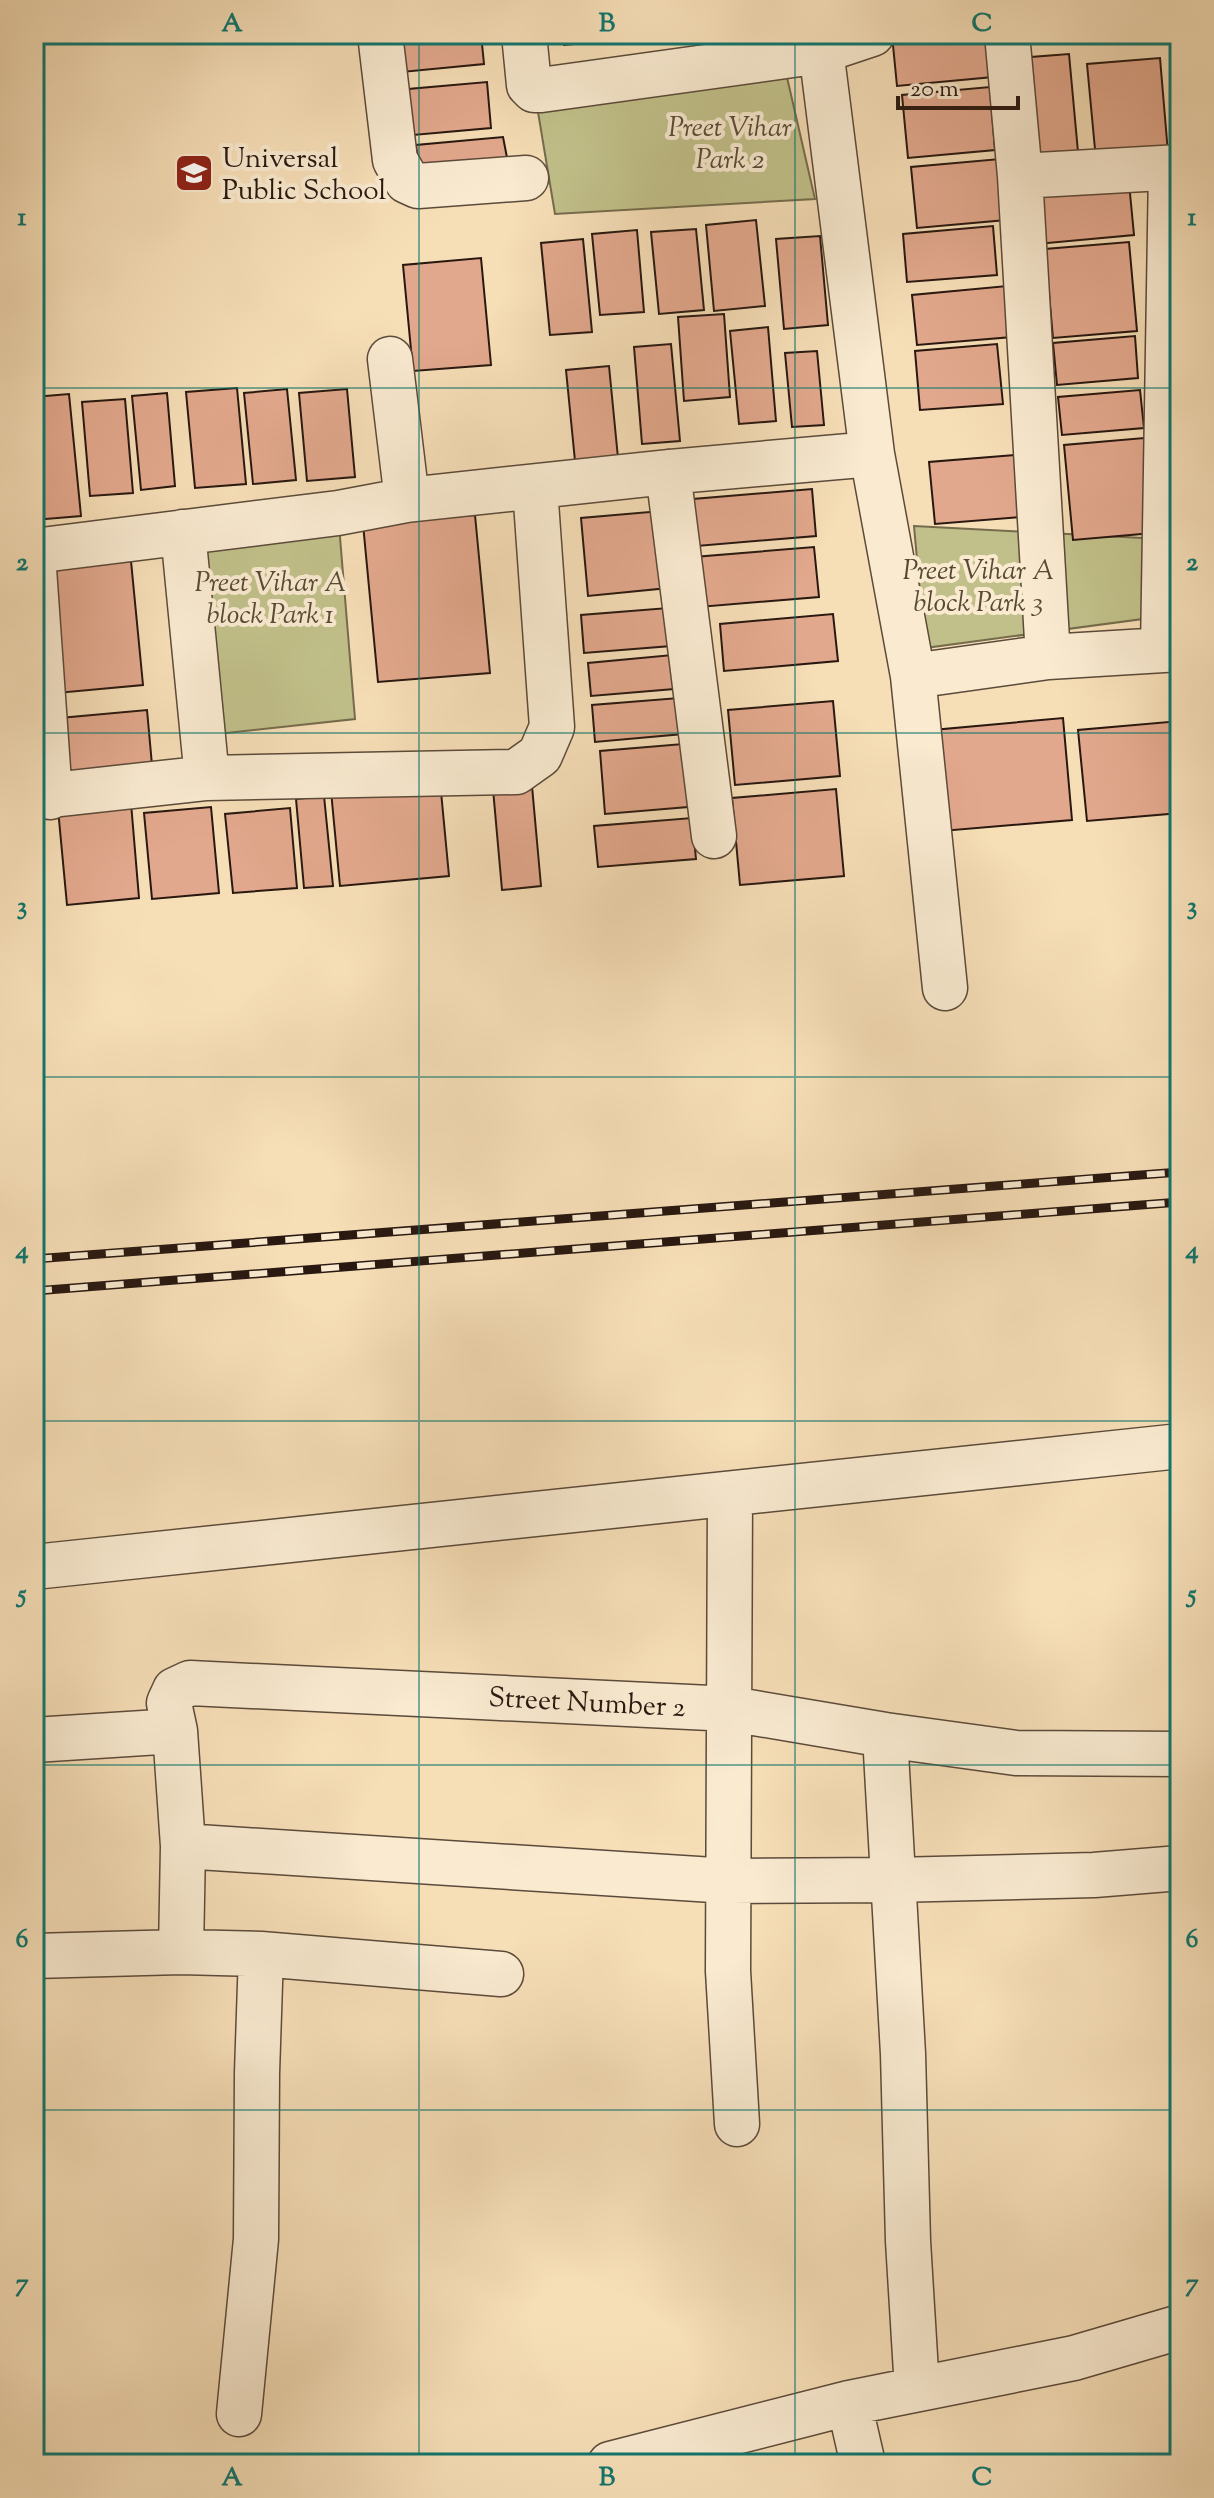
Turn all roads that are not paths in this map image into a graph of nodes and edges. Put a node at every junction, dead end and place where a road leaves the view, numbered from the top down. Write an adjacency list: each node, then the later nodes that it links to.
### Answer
1 (380, 34): 8 (street)
2 (524, 34): 5 (street)
3 (872, 34): 5 (street)
4 (1007, 34): 7 (street)
5 (820, 43): 10 (street)
6 (1176, 168): 7 (street); 17 (street)
7 (1020, 176): 18 (street)
8 (526, 178)
9 (390, 359): 13 (street)
10 (872, 454): 11 (street); 19 (street)
11 (668, 472): 12 (street); 22 (street)
12 (535, 488): 13 (street); 20 (street)
13 (407, 500): 14 (street)
14 (183, 532): 15 (street); 20 (street)
15 (34, 551)
16 (34, 569): 21 (street)
17 (1171, 650): 18 (street)
18 (1048, 657): 19 (street)
19 (913, 676): 23 (street)
20 (207, 778): 21 (street)
21 (42, 797)
22 (714, 836)
23 (945, 988)
24 (1180, 1446): 25 (street)
25 (730, 1494): 26 (street); 27 (street)
26 (34, 1567)
27 (731, 1709): 28 (street, Street Number 2); 29 (street, Street Number 2); 35 (street)
28 (175, 1731): 30 (street); 32 (street)
29 (885, 1735): 31 (street, Street Number 2); 34 (street)
30 (34, 1740)
31 (1180, 1754)
32 (183, 1846): 35 (street); 36 (street)
33 (1180, 1868): 34 (street)
34 (893, 1880): 35 (street); 42 (street)
35 (729, 1881): 40 (street)
36 (181, 1952): 37 (street); 38 (street)
37 (261, 1954): 39 (street); 44 (street)
38 (34, 1956)
39 (501, 1974)
40 (737, 2124)
41 (1180, 2327): 42 (street)
42 (917, 2389): 43 (street)
43 (849, 2403): 45 (street); 46 (street)
44 (239, 2414)
45 (610, 2464)
46 (863, 2464)

